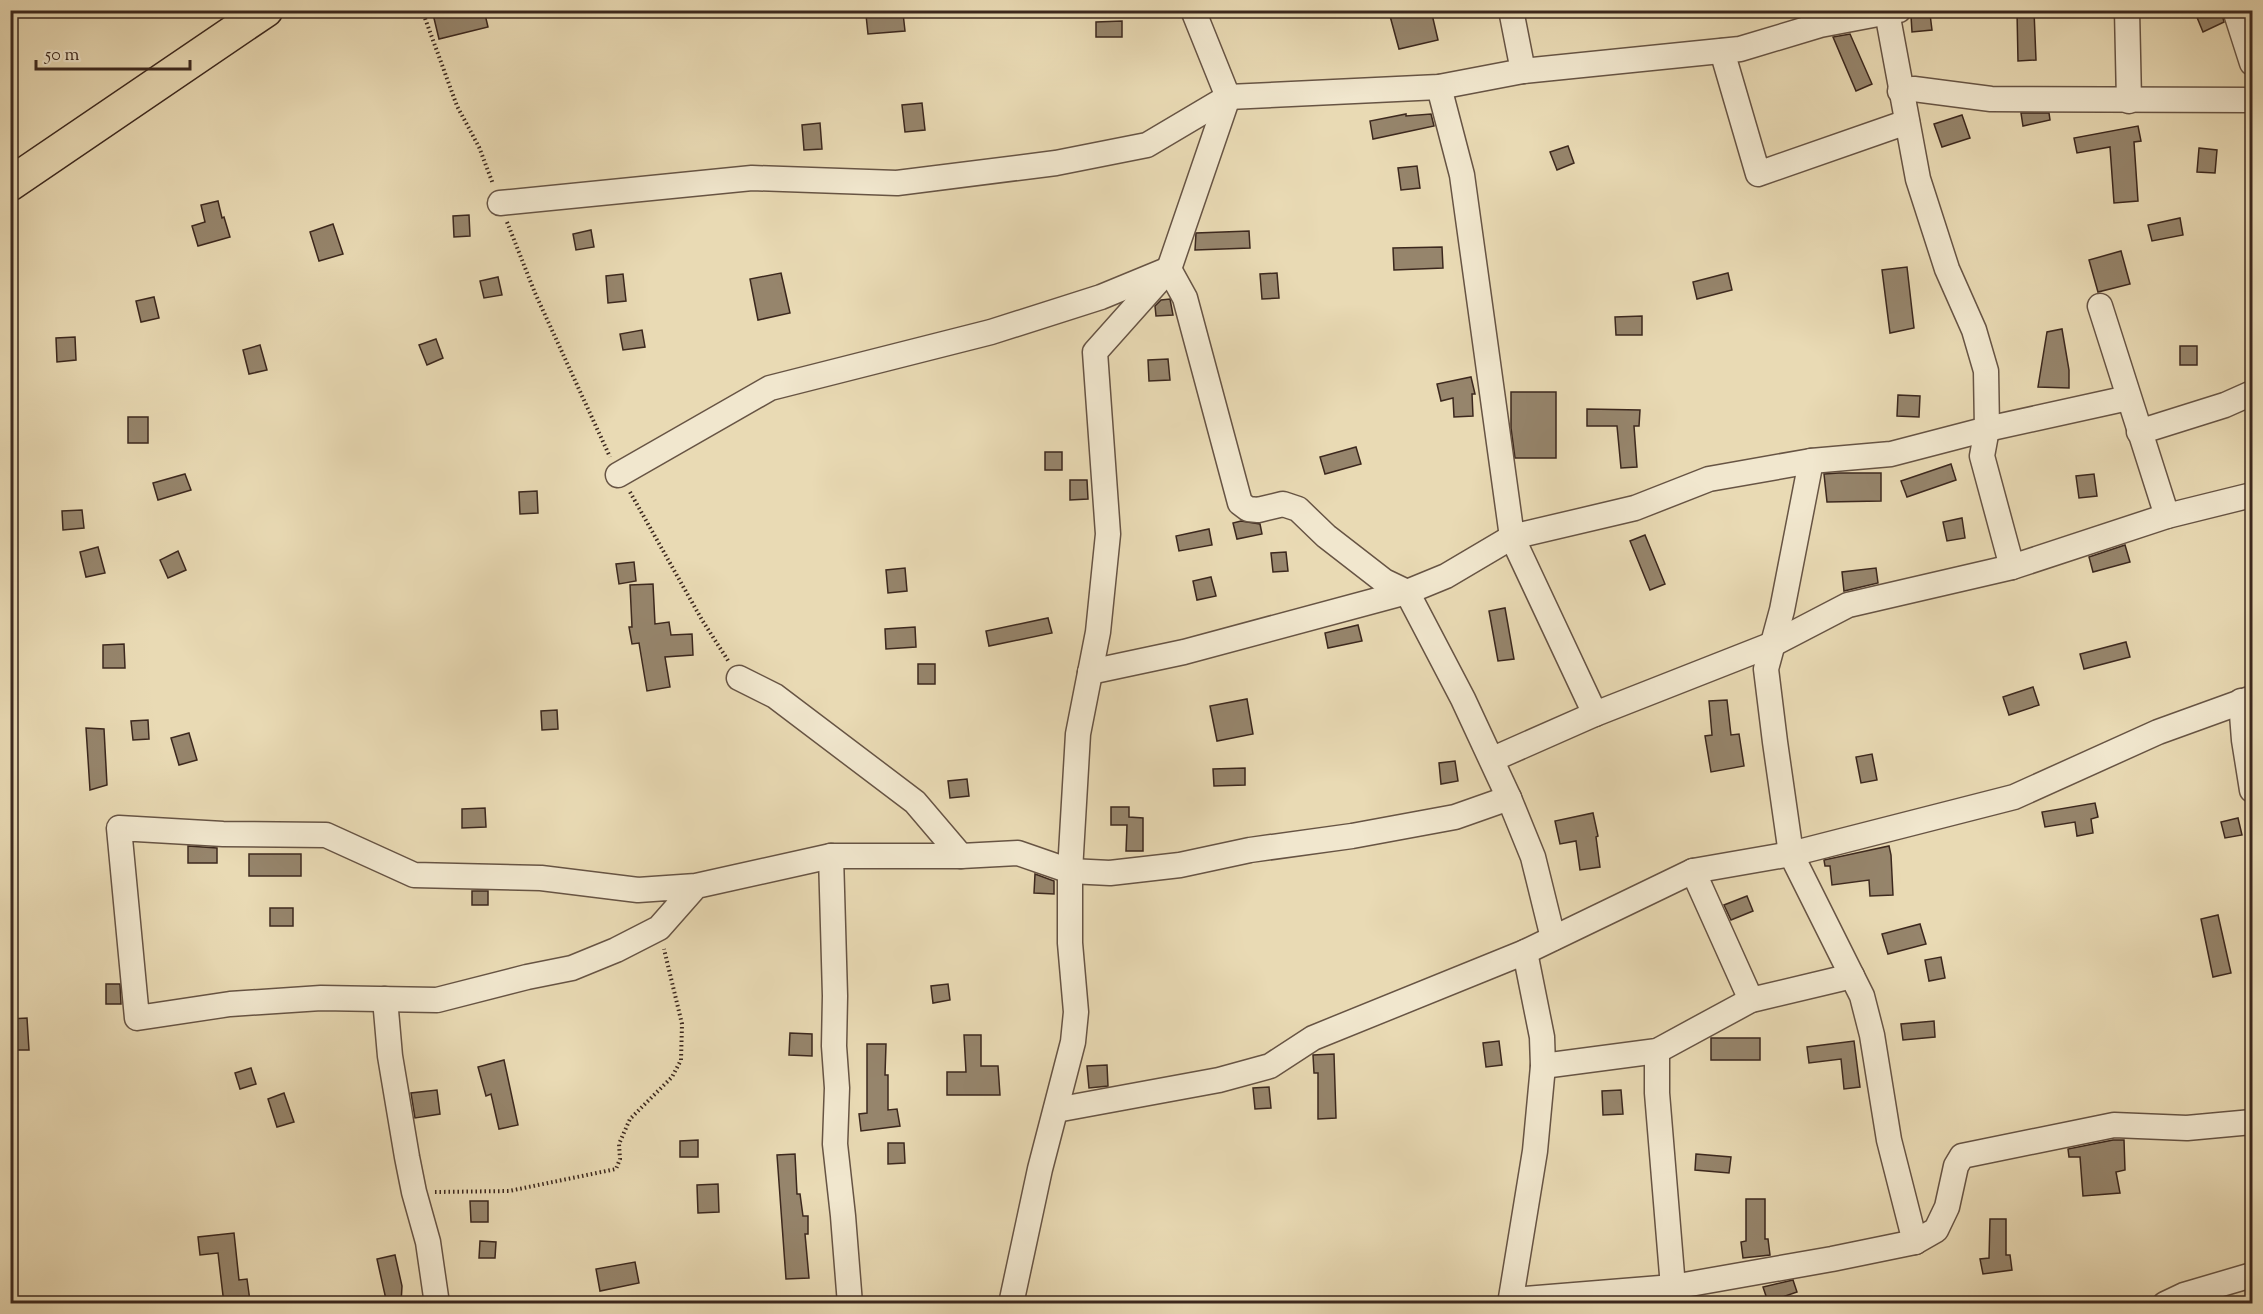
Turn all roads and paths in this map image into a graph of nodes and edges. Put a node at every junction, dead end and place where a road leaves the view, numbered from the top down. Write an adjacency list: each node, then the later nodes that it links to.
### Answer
1 (266, 10): 17 (highway)
2 (422, 10): 18 (path)
3 (1193, 10): 13 (street)
4 (1511, 10): 10 (street)
5 (2127, 10): 15 (street)
6 (2235, 10): 9 (street)
7 (1893, 11): 8 (street); 12 (street)
8 (1722, 51): 10 (street); 16 (street)
9 (2253, 63)
10 (1523, 71): 11 (street)
11 (1439, 87): 13 (street); 29 (street)
12 (1900, 91): 15 (street); 16 (street)
13 (1228, 97): 18 (street); 19 (street)
14 (2253, 100): 15 (street)
15 (2129, 101)
16 (1907, 122): 23 (street)
17 (10, 184)
18 (500, 203): 26 (path)
19 (1169, 268): 26 (street); 31 (street); 33 (street)
20 (2100, 306): 22 (street)
21 (2253, 393): 24 (street)
22 (2128, 398): 23 (street); 24 (street)
23 (1987, 429): 25 (street); 30 (street)
24 (2139, 432): 28 (street)
25 (1811, 461): 29 (street); 32 (street)
26 (618, 475): 34 (path)
27 (2253, 495): 28 (street)
28 (2167, 516): 30 (street)
29 (1512, 537): 31 (street); 36 (street)
30 (2012, 567): 32 (street)
31 (1407, 592): 33 (street); 37 (street)
32 (1773, 644): 36 (street); 40 (street)
33 (1090, 672): 43 (street)
34 (739, 678): 42 (street)
35 (2247, 700): 38 (street); 40 (street)
36 (1595, 714): 37 (street)
37 (1493, 759): 39 (street)
38 (2253, 790)
39 (1509, 798): 43 (street); 47 (street)
40 (1791, 855): 44 (street); 49 (street)
41 (831, 856): 42 (street); 45 (street); 62 (street)
42 (961, 856): 43 (street)
43 (1070, 871): 54 (street)
44 (1693, 871): 47 (street); 51 (street)
45 (696, 886): 46 (street); 50 (street)
46 (658, 927): 50 (street); 56 (path)
47 (1553, 938): 48 (street)
48 (1525, 951): 53 (street); 54 (street)
49 (1852, 975): 51 (street); 57 (street)
50 (385, 999): 56 (street)
51 (1751, 999): 52 (street)
52 (1657, 1051): 53 (street); 59 (street)
53 (1543, 1066): 60 (street)
54 (1056, 1110): 63 (street)
55 (2253, 1122): 57 (street)
56 (414, 1192): 61 (street)
57 (1915, 1242): 59 (street)
58 (2253, 1275): 64 (street)
59 (1673, 1287): 60 (street)
60 (1510, 1302)
61 (437, 1304)
62 (850, 1304)
63 (1011, 1304)
64 (2165, 1304)

